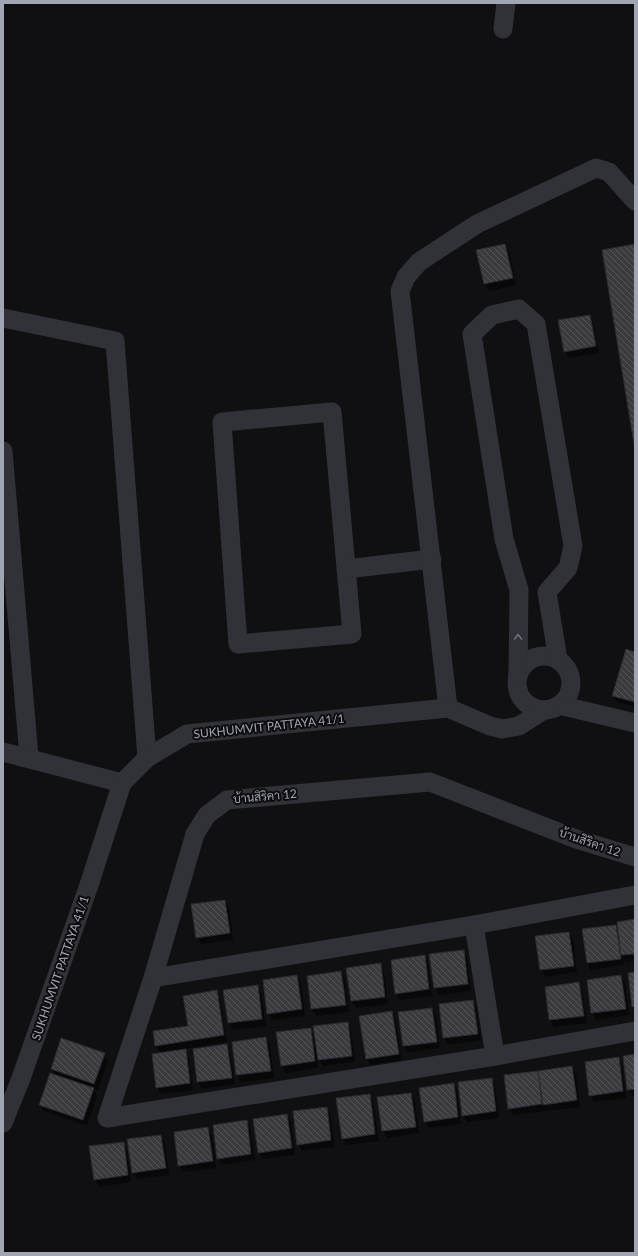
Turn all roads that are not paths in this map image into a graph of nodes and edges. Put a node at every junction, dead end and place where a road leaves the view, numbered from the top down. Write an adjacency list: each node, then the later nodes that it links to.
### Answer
1 (506, 3): 2 (street)
2 (503, 29)
3 (635, 201): 6 (street)
4 (3, 318): 17 (street)
5 (3, 452): 16 (street)
6 (432, 559): 7 (street); 12 (street)
7 (346, 569): 7 (street)
8 (519, 590): 9 (street); 9 (street); 11 (street, one-way to 8)
9 (547, 592): 10 (street)
10 (558, 660): 11 (street); 13 (street)
11 (518, 676): 13 (street)
12 (448, 708): 13 (street, SUKHUMVIT PATTAYA 41/1); 17 (street, SUKHUMVIT PATTAYA 41/1)
13 (552, 708): 14 (street)
14 (635, 723)
15 (3, 752): 16 (street)
16 (29, 757): 18 (street)
17 (147, 758): 18 (street, SUKHUMVIT PATTAYA 41/1)
18 (122, 783): 25 (street, SUKHUMVIT PATTAYA 41/1)
19 (635, 857): 22 (street, บ้านสิริคา 12)
20 (635, 895): 21 (street)
21 (474, 925): 22 (street); 24 (street)
22 (153, 978): 24 (street, บ้านสิริคา 12)
23 (635, 1031): 24 (street)
24 (495, 1056)
25 (3, 1123)

